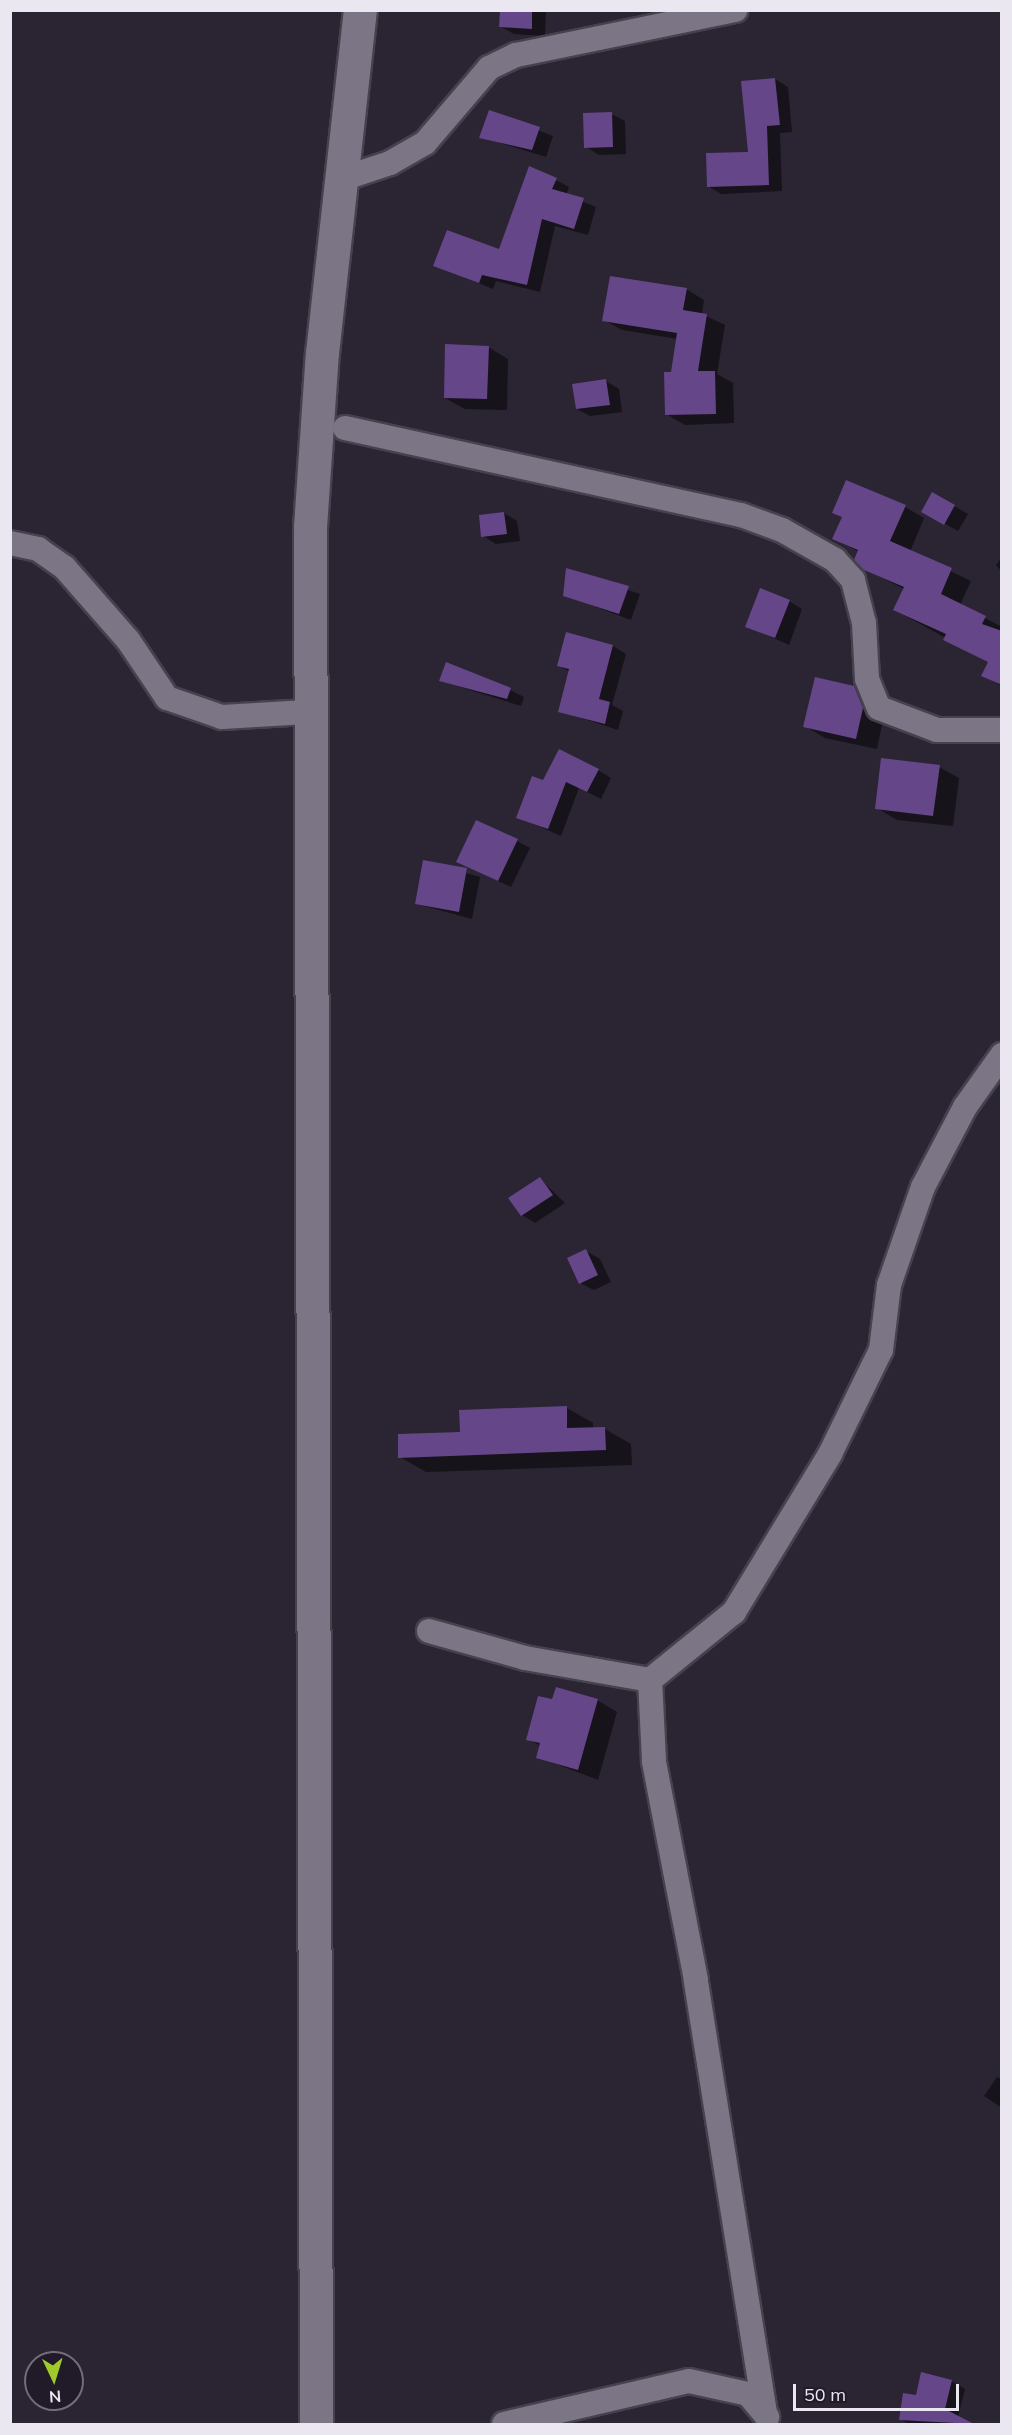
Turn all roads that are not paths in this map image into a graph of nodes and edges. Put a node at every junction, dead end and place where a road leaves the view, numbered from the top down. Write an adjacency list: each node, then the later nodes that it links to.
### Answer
1 (360, 10): 3 (main road)
2 (735, 10): 3 (street)
3 (342, 179): 6 (main road)
4 (345, 428): 7 (street)
5 (10, 543): 6 (street)
6 (307, 712): 12 (main road)
7 (1002, 730)
8 (1002, 1055): 10 (street)
9 (429, 1631): 10 (street)
10 (650, 1680): 11 (street)
11 (762, 2406): 13 (street)
12 (316, 2424)
13 (504, 2424)

